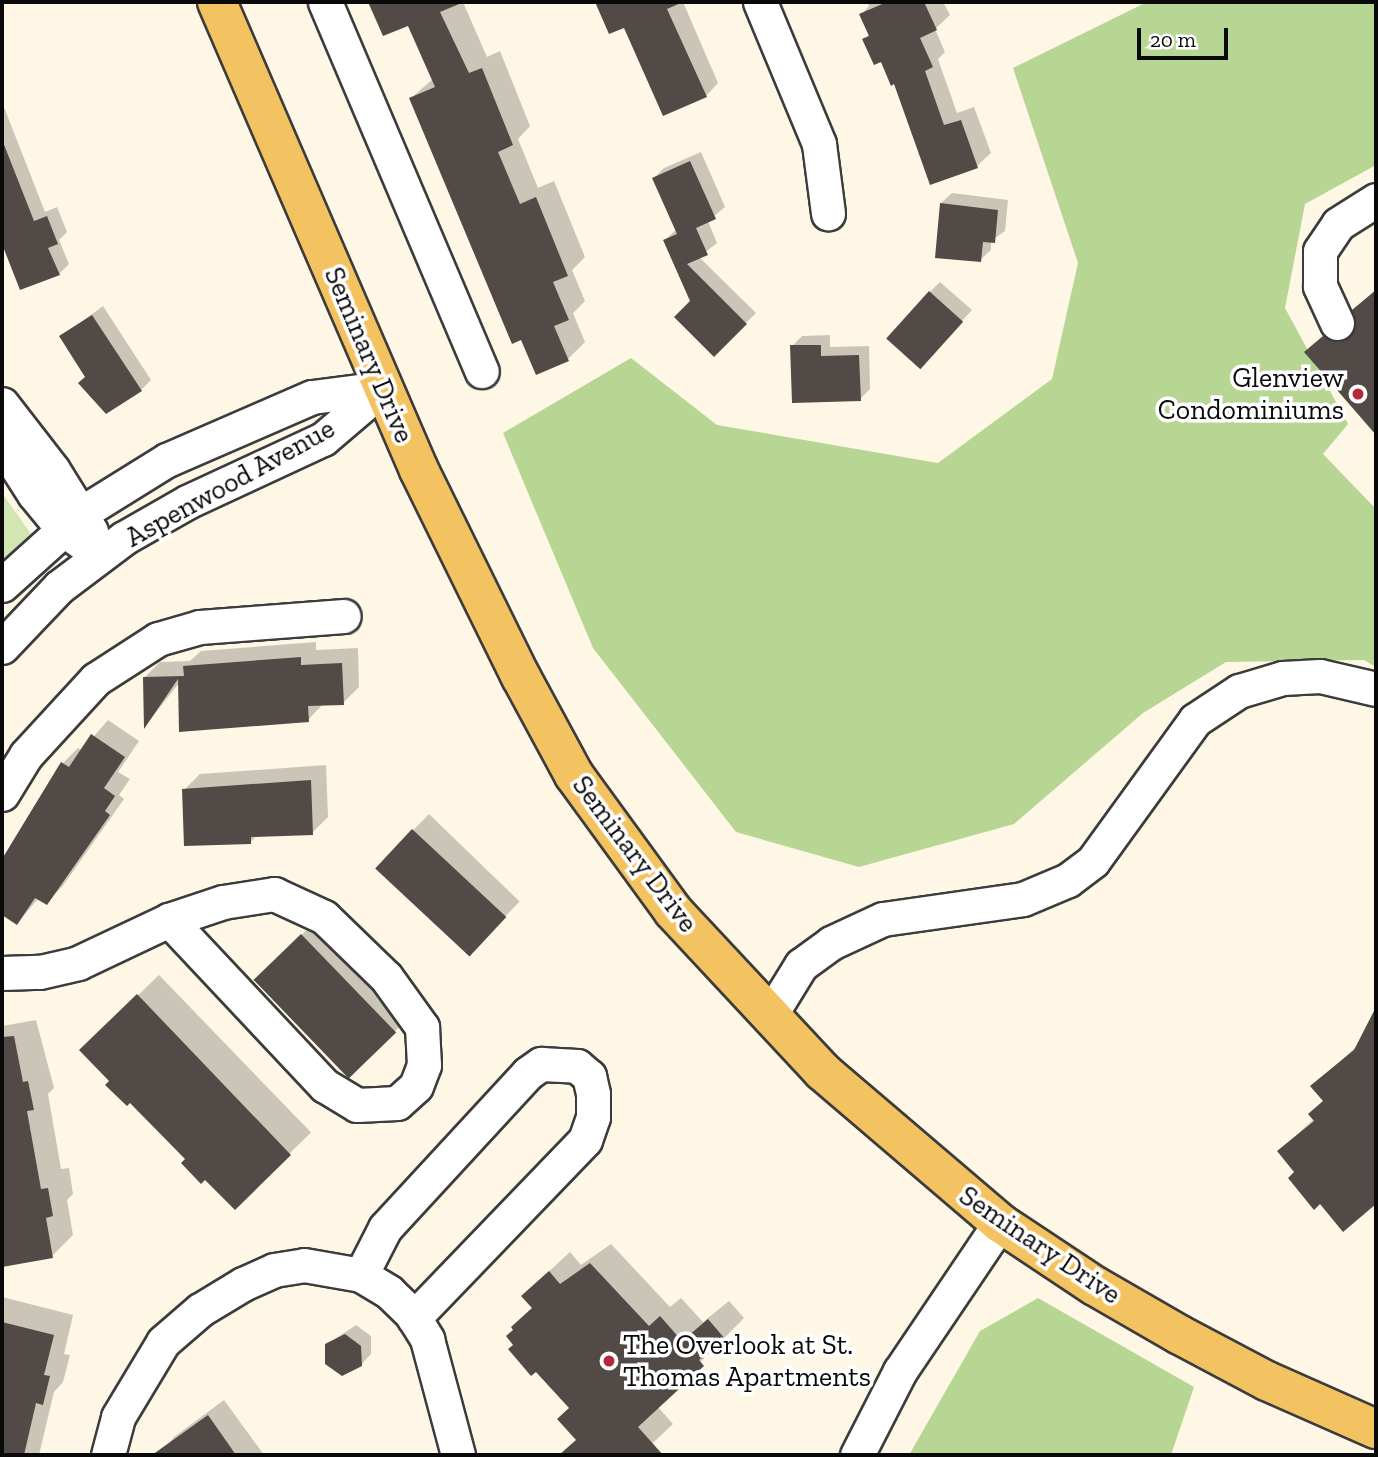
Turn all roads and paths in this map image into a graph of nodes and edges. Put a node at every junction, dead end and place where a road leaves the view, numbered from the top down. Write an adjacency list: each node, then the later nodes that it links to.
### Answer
1 (217, 2): 8 (main road, Seminary Drive)
2 (325, 2): 7 (street)
3 (760, 2): 5 (street)
4 (1376, 200): 6 (street)
5 (828, 213)
6 (1337, 323)
7 (482, 371)
8 (383, 388): 11 (street, Aspenwood Avenue); 12 (street, Aspenwood Avenue); 20 (main road, Seminary Drive)
9 (2, 404): 11 (street)
10 (2, 444): 11 (street)
11 (73, 520): 12 (street); 13 (street, Aspenwood Avenue)
12 (101, 556): 15 (street, Aspenwood Avenue)
13 (2, 585)
14 (344, 616): 17 (street)
15 (2, 647)
16 (1376, 689): 20 (street)
17 (2, 794)
18 (169, 920): 18 (street); 19 (street)
19 (2, 973)
20 (768, 1017): 21 (main road, Seminary Drive)
21 (1000, 1223): 24 (main road, Seminary Drive); 27 (street)
22 (361, 1275): 23 (street); 23 (street); 25 (street)
23 (414, 1318): 26 (street)
24 (1376, 1429)
25 (108, 1455)
26 (458, 1455)
27 (857, 1455)

